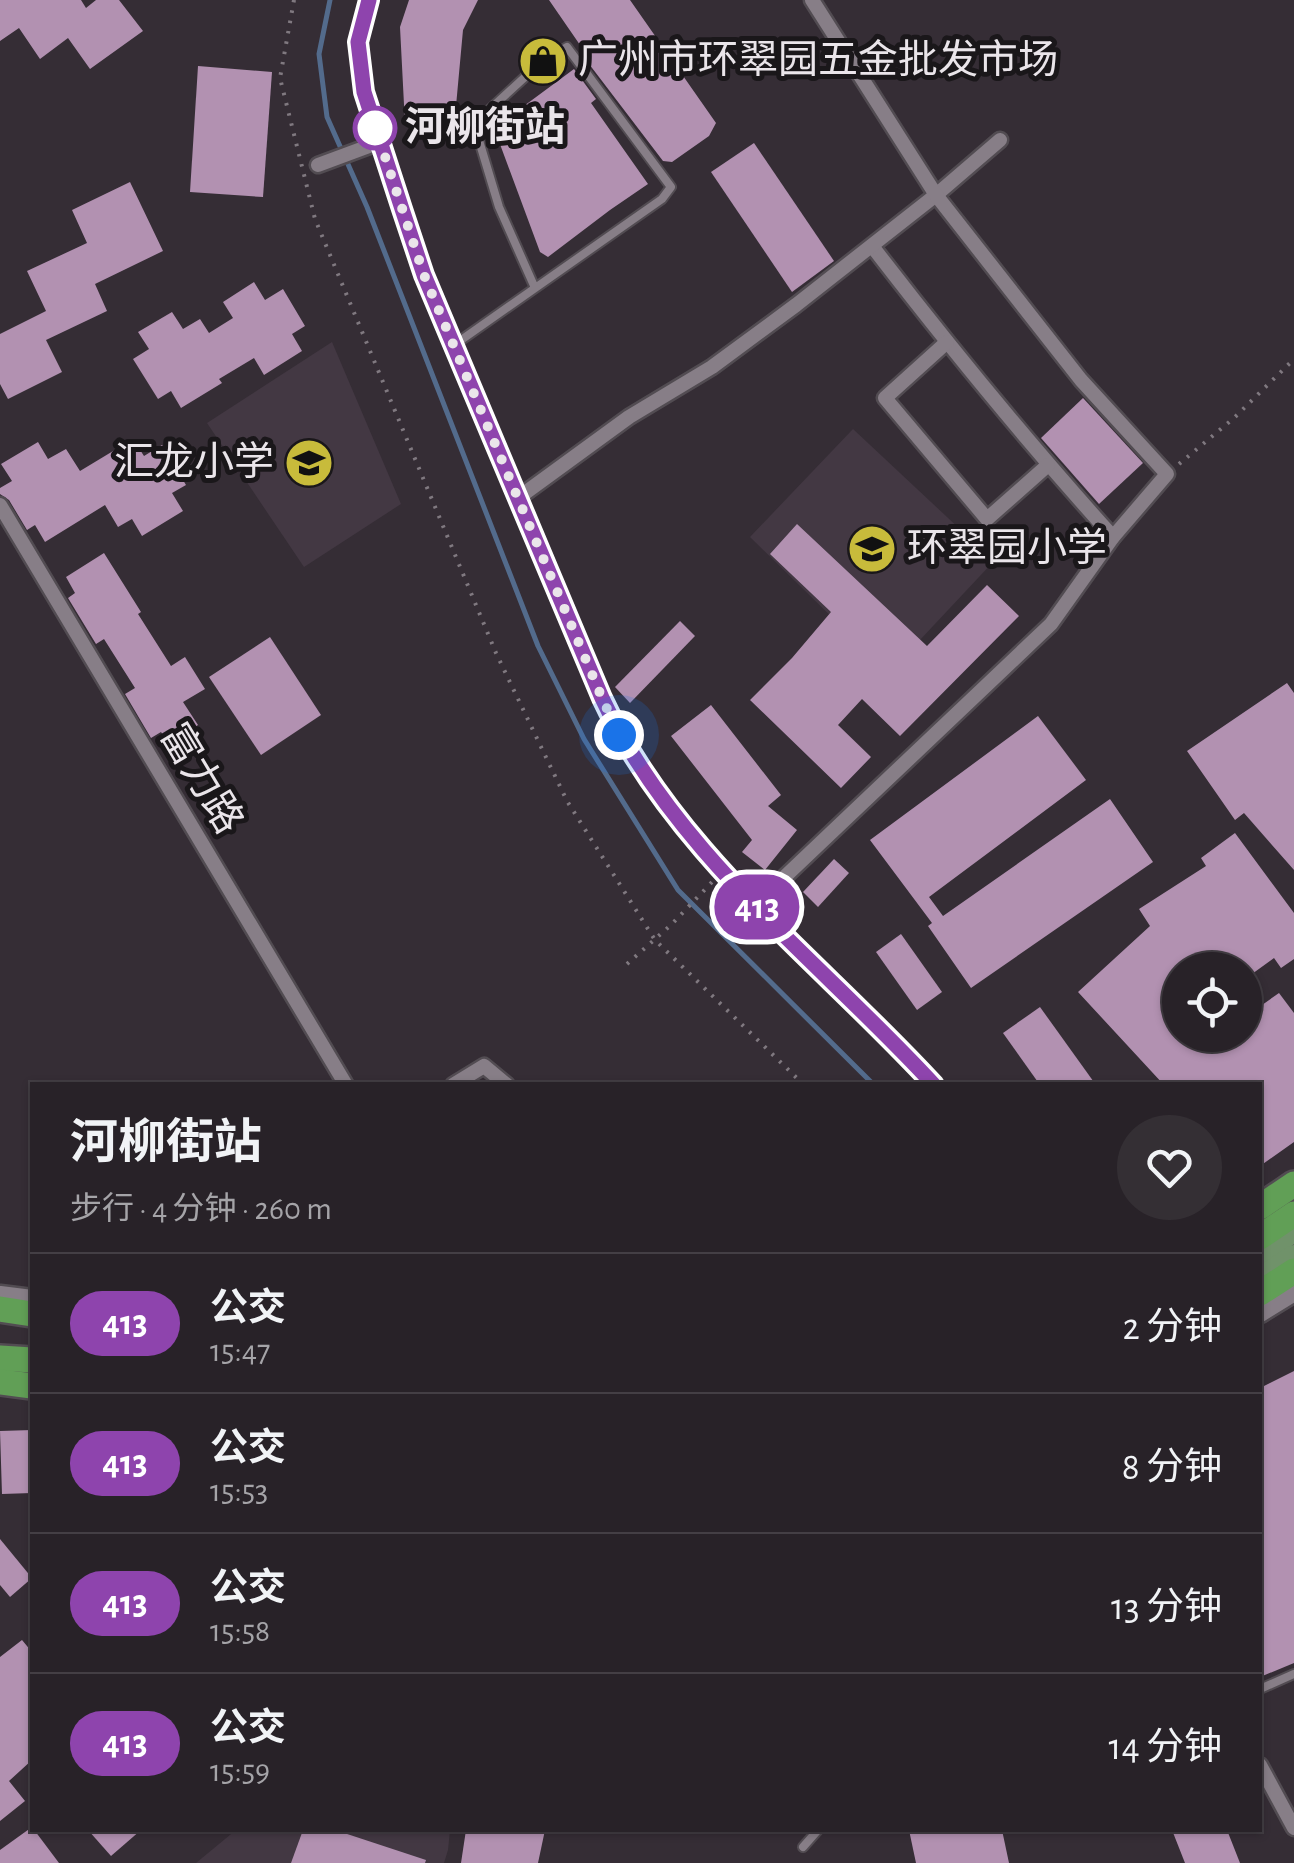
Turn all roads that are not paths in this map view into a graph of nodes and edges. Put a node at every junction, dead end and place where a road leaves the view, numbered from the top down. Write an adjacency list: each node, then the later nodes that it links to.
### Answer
1 (369, 0): 4 (street)
2 (812, 0): 6 (street)
3 (1000, 140): 6 (street)
4 (380, 142): 5 (street); 10 (street)
5 (318, 165)
6 (936, 195): 7 (street); 14 (street)
7 (872, 246): 9 (street); 12 (street)
8 (535, 288): 8 (lane); 10 (lane)
9 (946, 342): 11 (street); 11 (street)
10 (454, 345): 12 (street)
11 (1048, 465): 14 (street)
12 (518, 498): 15 (street)
13 (0, 506): 16 (street, 富力路)
14 (1113, 537): 15 (street)
15 (755, 905): 19 (street)
16 (344, 1082)
17 (458, 1082): 18 (street)
18 (503, 1082)
19 (931, 1082)
20 (1294, 1184): 21 (highway)
21 (1262, 1205)
22 (1294, 1211): 24 (highway)
23 (1294, 1231): 25 (main road)
24 (1262, 1232)
25 (1262, 1253)
26 (1294, 1256): 28 (main road)
27 (1294, 1270): 30 (highway)
28 (1262, 1277)
29 (1294, 1291): 33 (main road)
30 (1262, 1292)
31 (30, 1300): 32 (main road)
32 (0, 1305): 34 (highway)
33 (1262, 1311)
34 (30, 1313)
35 (0, 1320): 36 (main road)
36 (30, 1326)
37 (0, 1348): 38 (main road)
38 (30, 1352)
39 (0, 1358): 40 (highway)
40 (30, 1360)
41 (0, 1369): 42 (street)
42 (30, 1372)
43 (0, 1382): 44 (highway)
44 (30, 1386)
45 (0, 1394): 46 (main road)
46 (30, 1397)
47 (1294, 1674): 48 (lane)
48 (1262, 1688)
49 (1262, 1769): 50 (street)
50 (1294, 1828)
51 (816, 1832): 52 (lane)
52 (804, 1847)

